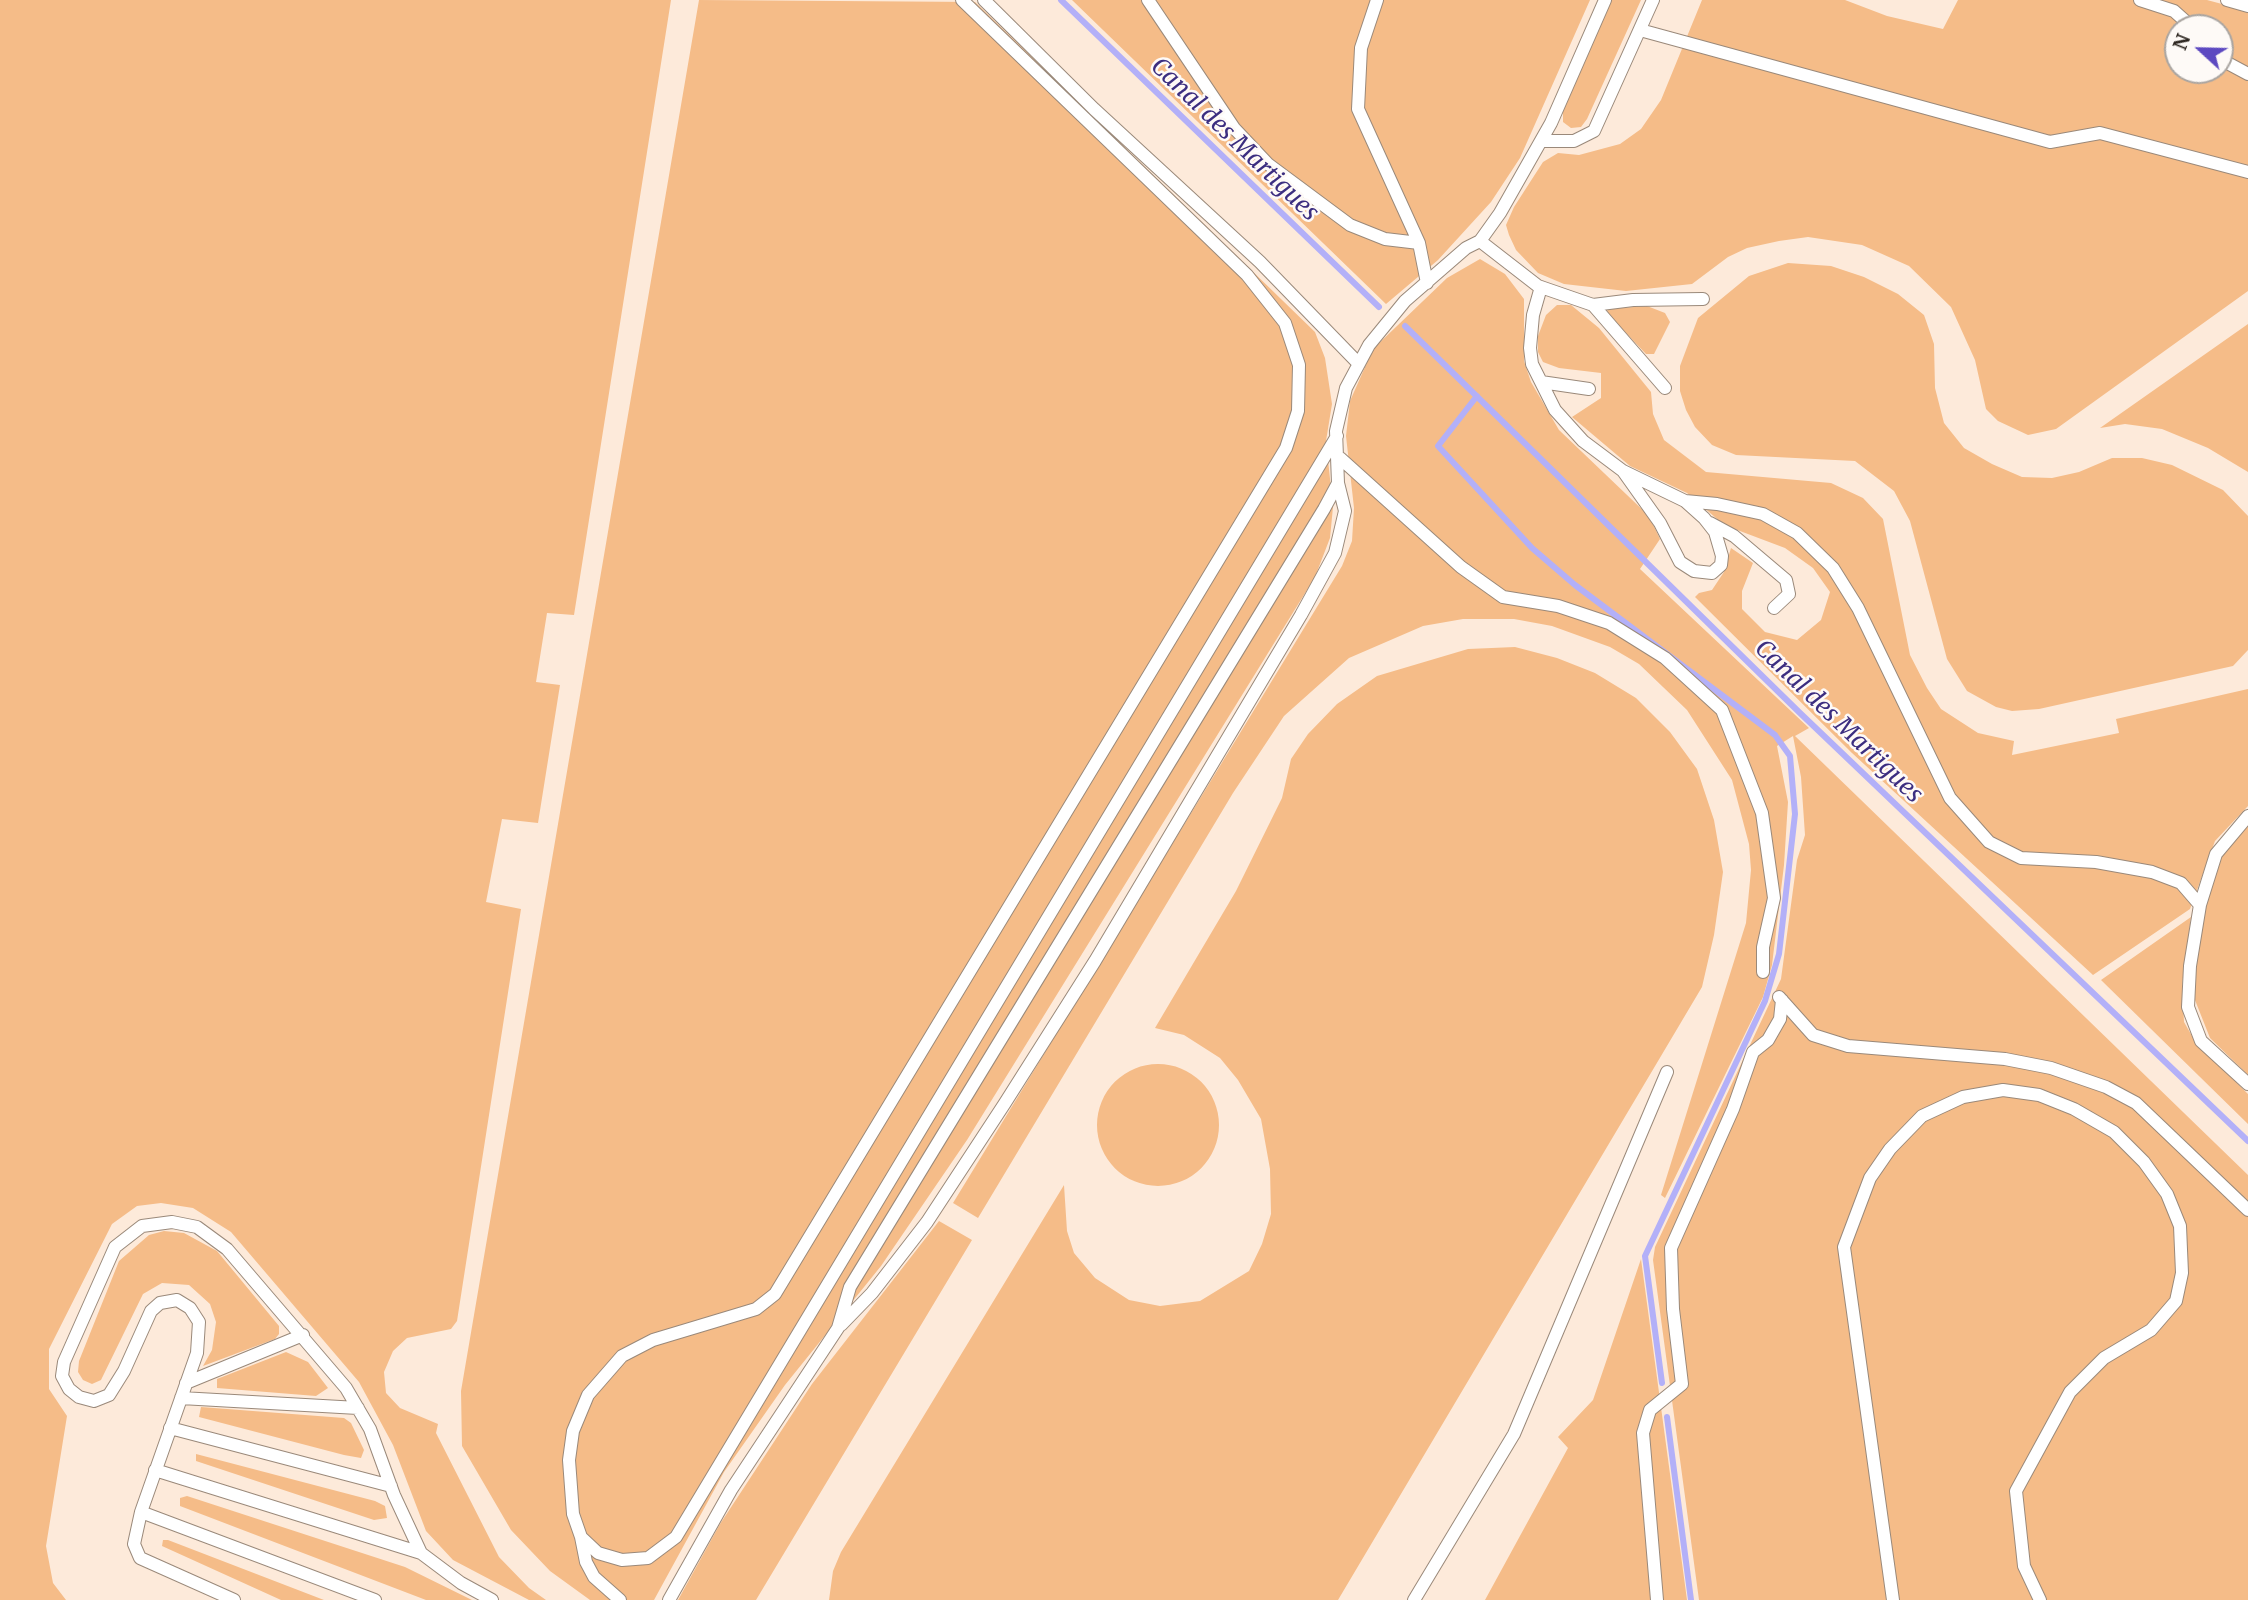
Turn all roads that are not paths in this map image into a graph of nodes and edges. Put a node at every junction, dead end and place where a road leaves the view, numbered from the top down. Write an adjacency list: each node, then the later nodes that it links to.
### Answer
1 (962, 0): 46 (lane)
2 (984, 0): 20 (lane)
3 (1147, 0): 15 (lane)
4 (1377, 0): 15 (lane)
5 (1605, 0): 12 (lane)
6 (1653, 0): 11 (lane)
7 (2140, 0): 10 (lane)
8 (2227, 0): 9 (lane)
9 (2248, 6)
10 (2178, 14)
11 (1640, 30): 12 (lane); 13 (lane)
12 (1542, 141): 14 (lane)
13 (2248, 172)
14 (1480, 242): 16 (lane); 17 (lane)
15 (1419, 243): 16 (lane)
16 (1427, 283): 20 (lane)
17 (1541, 287): 19 (lane); 21 (lane)
18 (1703, 299): 19 (lane)
19 (1593, 305): 22 (lane)
20 (1359, 364): 24 (lane)
21 (1541, 382): 23 (lane); 26 (lane)
22 (1665, 388)
23 (1589, 389)
24 (1337, 436): 25 (lane); 46 (lane)
25 (1340, 458): 27 (lane); 33 (lane)
26 (1623, 471): 28 (lane); 29 (lane)
27 (1338, 483): 37 (lane); 37 (lane)
28 (1685, 501): 29 (lane); 32 (lane)
29 (1707, 522): 30 (lane)
30 (1774, 608)
31 (2248, 816): 32 (lane)
32 (2200, 905): 35 (lane)
33 (1763, 972)
34 (1667, 1072): 53 (lane)
35 (2248, 1084)
36 (2248, 1210): 54 (lane)
37 (838, 1328): 52 (lane)
38 (303, 1335): 39 (lane); 39 (lane); 41 (lane)
39 (186, 1383): 40 (lane)
40 (181, 1398): 41 (lane); 42 (lane)
41 (358, 1408): 44 (lane)
42 (170, 1428): 43 (lane); 44 (lane)
43 (155, 1470): 45 (lane); 47 (lane)
44 (391, 1486): 47 (lane)
45 (141, 1511): 48 (lane); 49 (lane)
46 (580, 1537): 51 (lane)
47 (421, 1553): 50 (lane)
48 (234, 1600)
49 (375, 1600)
50 (492, 1600)
51 (620, 1600)
52 (669, 1600)
53 (1414, 1600)
54 (1657, 1600)
55 (1894, 1600): 56 (lane)
56 (2040, 1600)

